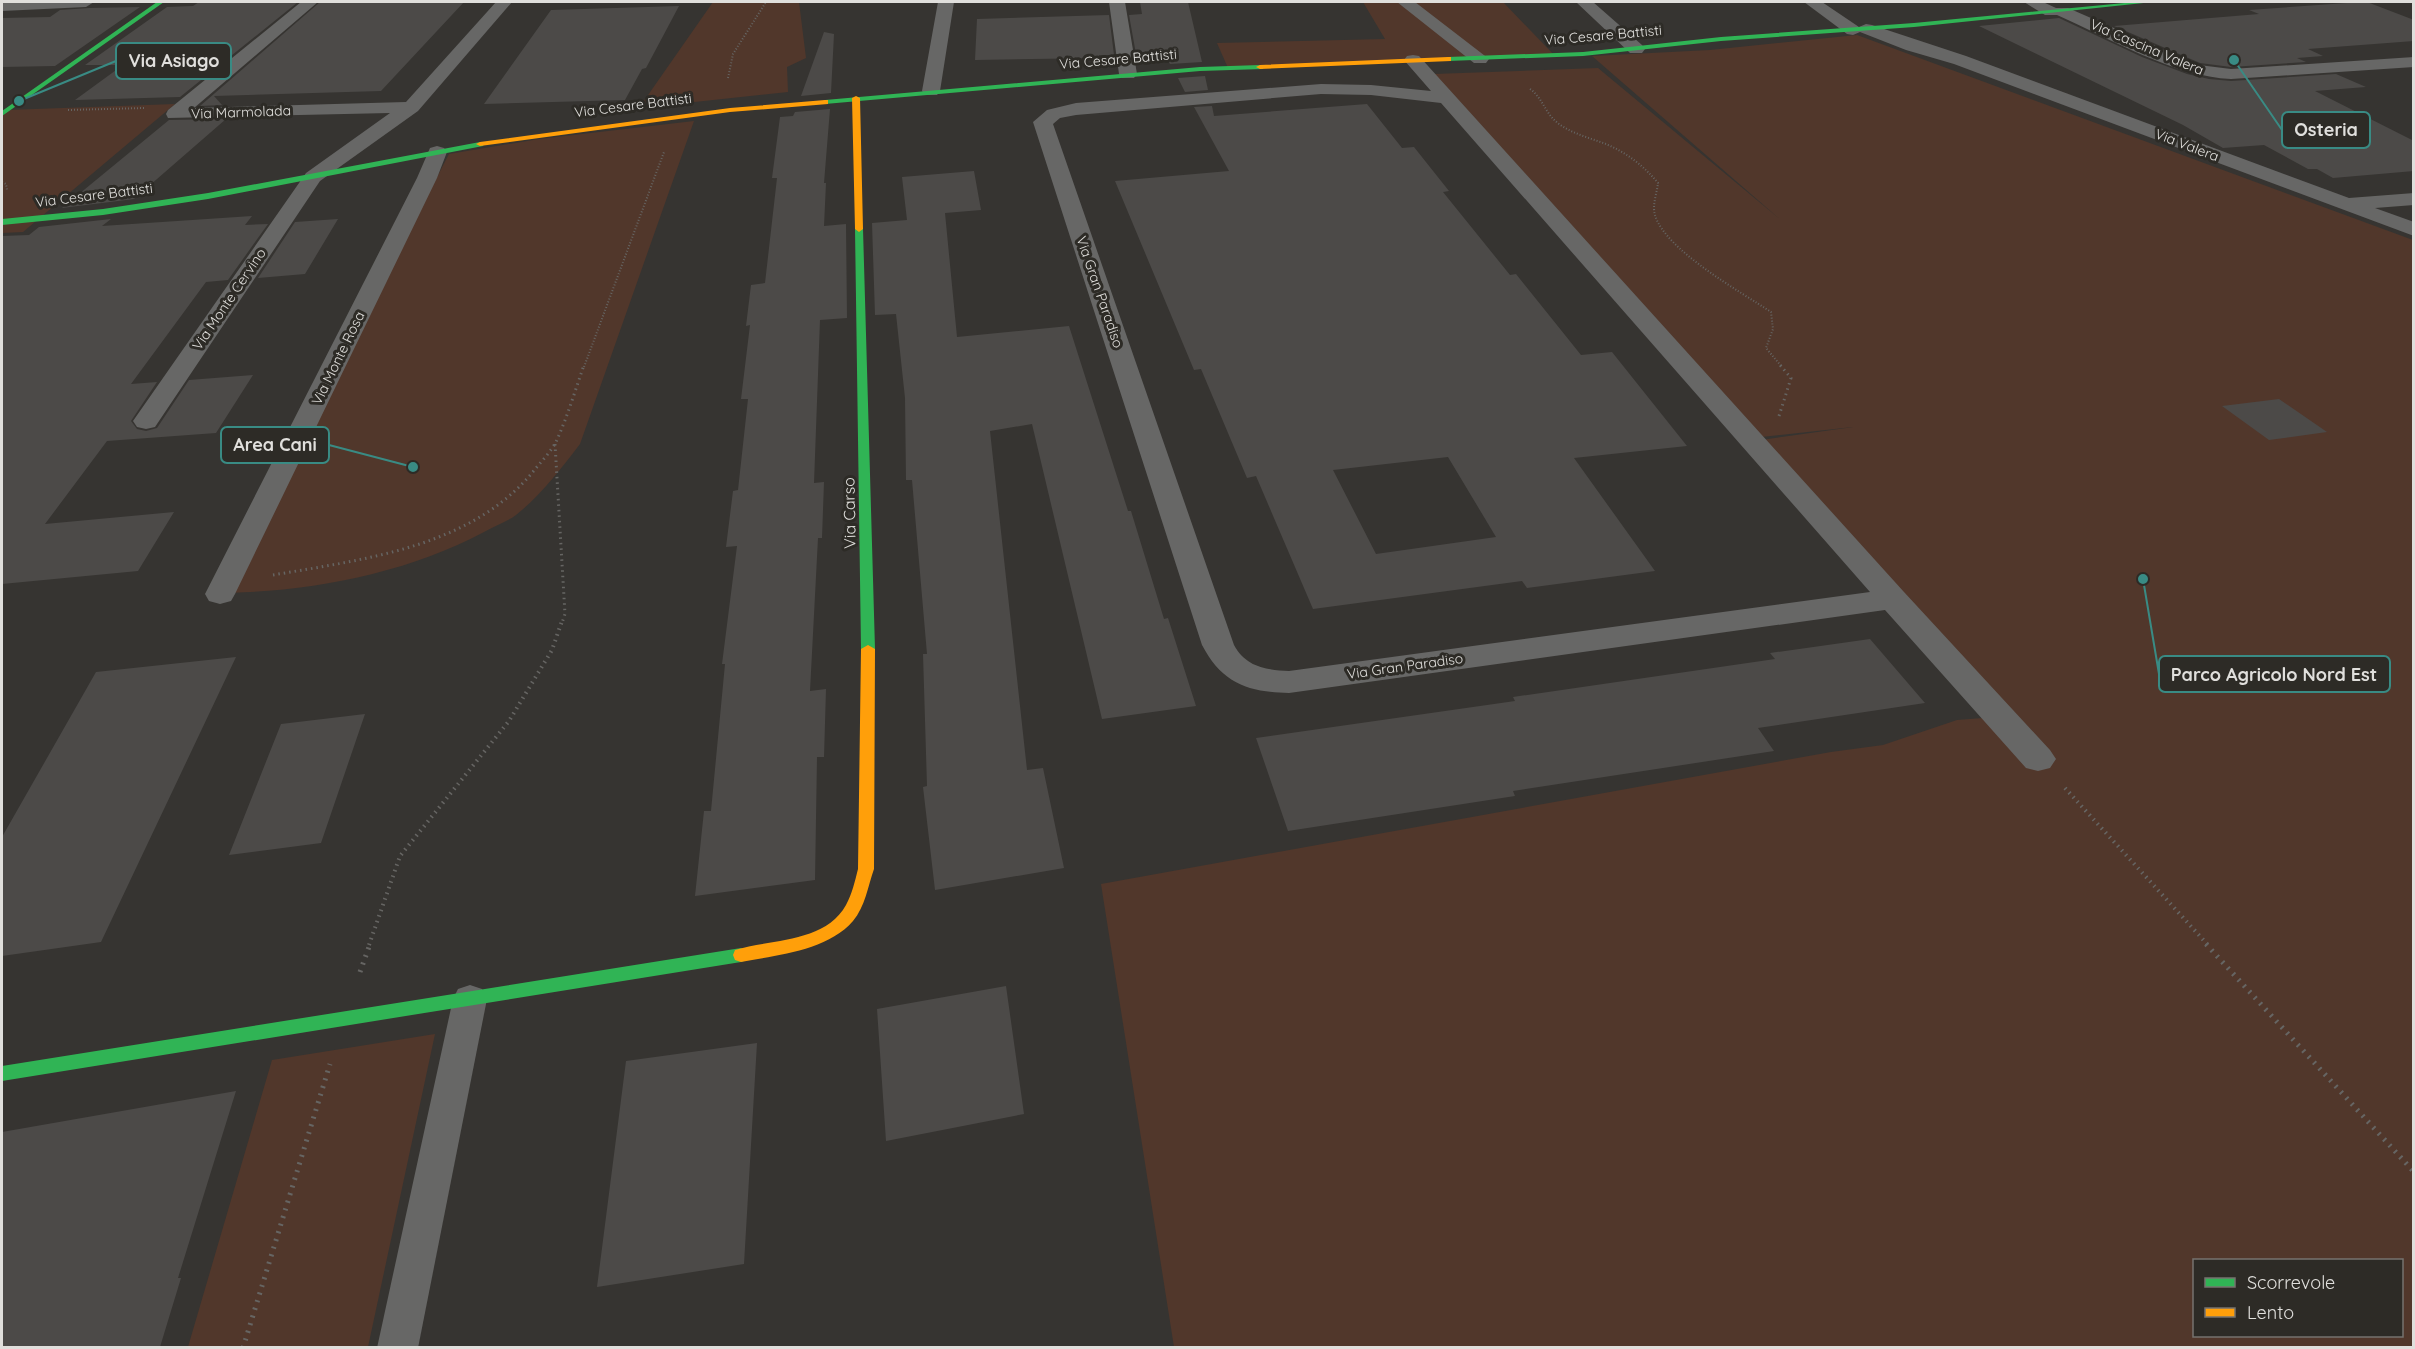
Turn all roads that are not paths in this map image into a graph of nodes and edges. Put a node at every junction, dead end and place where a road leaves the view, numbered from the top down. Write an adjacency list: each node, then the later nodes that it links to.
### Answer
1 (86, 2): 12 (street)
2 (161, 2): 26 (street)
3 (310, 2): 25 (street, Via Marmolada)
4 (504, 2): 25 (street)
5 (946, 2): 22 (street)
6 (1117, 2): 21 (street)
7 (1405, 2): 17 (street)
8 (1584, 2): 16 (street)
9 (1812, 2): 15 (street, Via Valera)
10 (2032, 2): 13 (street, Via Cascina Valera)
11 (2150, 2): 13 (street, Via Cesare Battisti)
12 (2, 6)
13 (2056, 11): 14 (street, Via Cesare Battisti); 20 (street, Via Cascina Valera)
14 (1914, 25): 15 (street, Via Cesare Battisti); 19 (street, Via Valera)
15 (1859, 29): 16 (street, Via Cesare Battisti); 19 (street, Via Valera)
16 (1636, 49): 17 (street, Via Cesare Battisti)
17 (1480, 59): 18 (street, Via Cesare Battisti)
18 (1413, 60): 21 (street, Via Cesare Battisti); 24 (street)
19 (1960, 60): 31 (street, Via Valera)
20 (2414, 62)
21 (1128, 74): 22 (street, Via Cesare Battisti)
22 (931, 91): 23 (street, Via Cesare Battisti)
23 (856, 98): 27 (street, Via Cesare Battisti); 39 (street, Via Carso)
24 (1446, 99): 37 (street); 37 (street, Via Gran Paradiso)
25 (411, 107): 28 (street)
26 (2, 114)
27 (437, 152): 28 (street, Via Cesare Battisti); 36 (street, Via Monte Rosa)
28 (313, 177): 29 (street, Via Cesare Battisti); 35 (street, Via Monte Cervino)
29 (189, 199): 32 (street, Via Cesare Battisti); 33 (street, Via Cesare Battisti)
30 (2414, 199): 31 (street)
31 (2344, 204): 34 (street, Via Valera)
32 (2, 210)
33 (2, 222)
34 (2414, 230)
35 (146, 421)
36 (225, 584)
37 (1893, 599): 38 (street)
38 (2038, 759)
39 (470, 999): 40 (street); 41 (lane)
40 (2, 1074)
41 (397, 1347)

